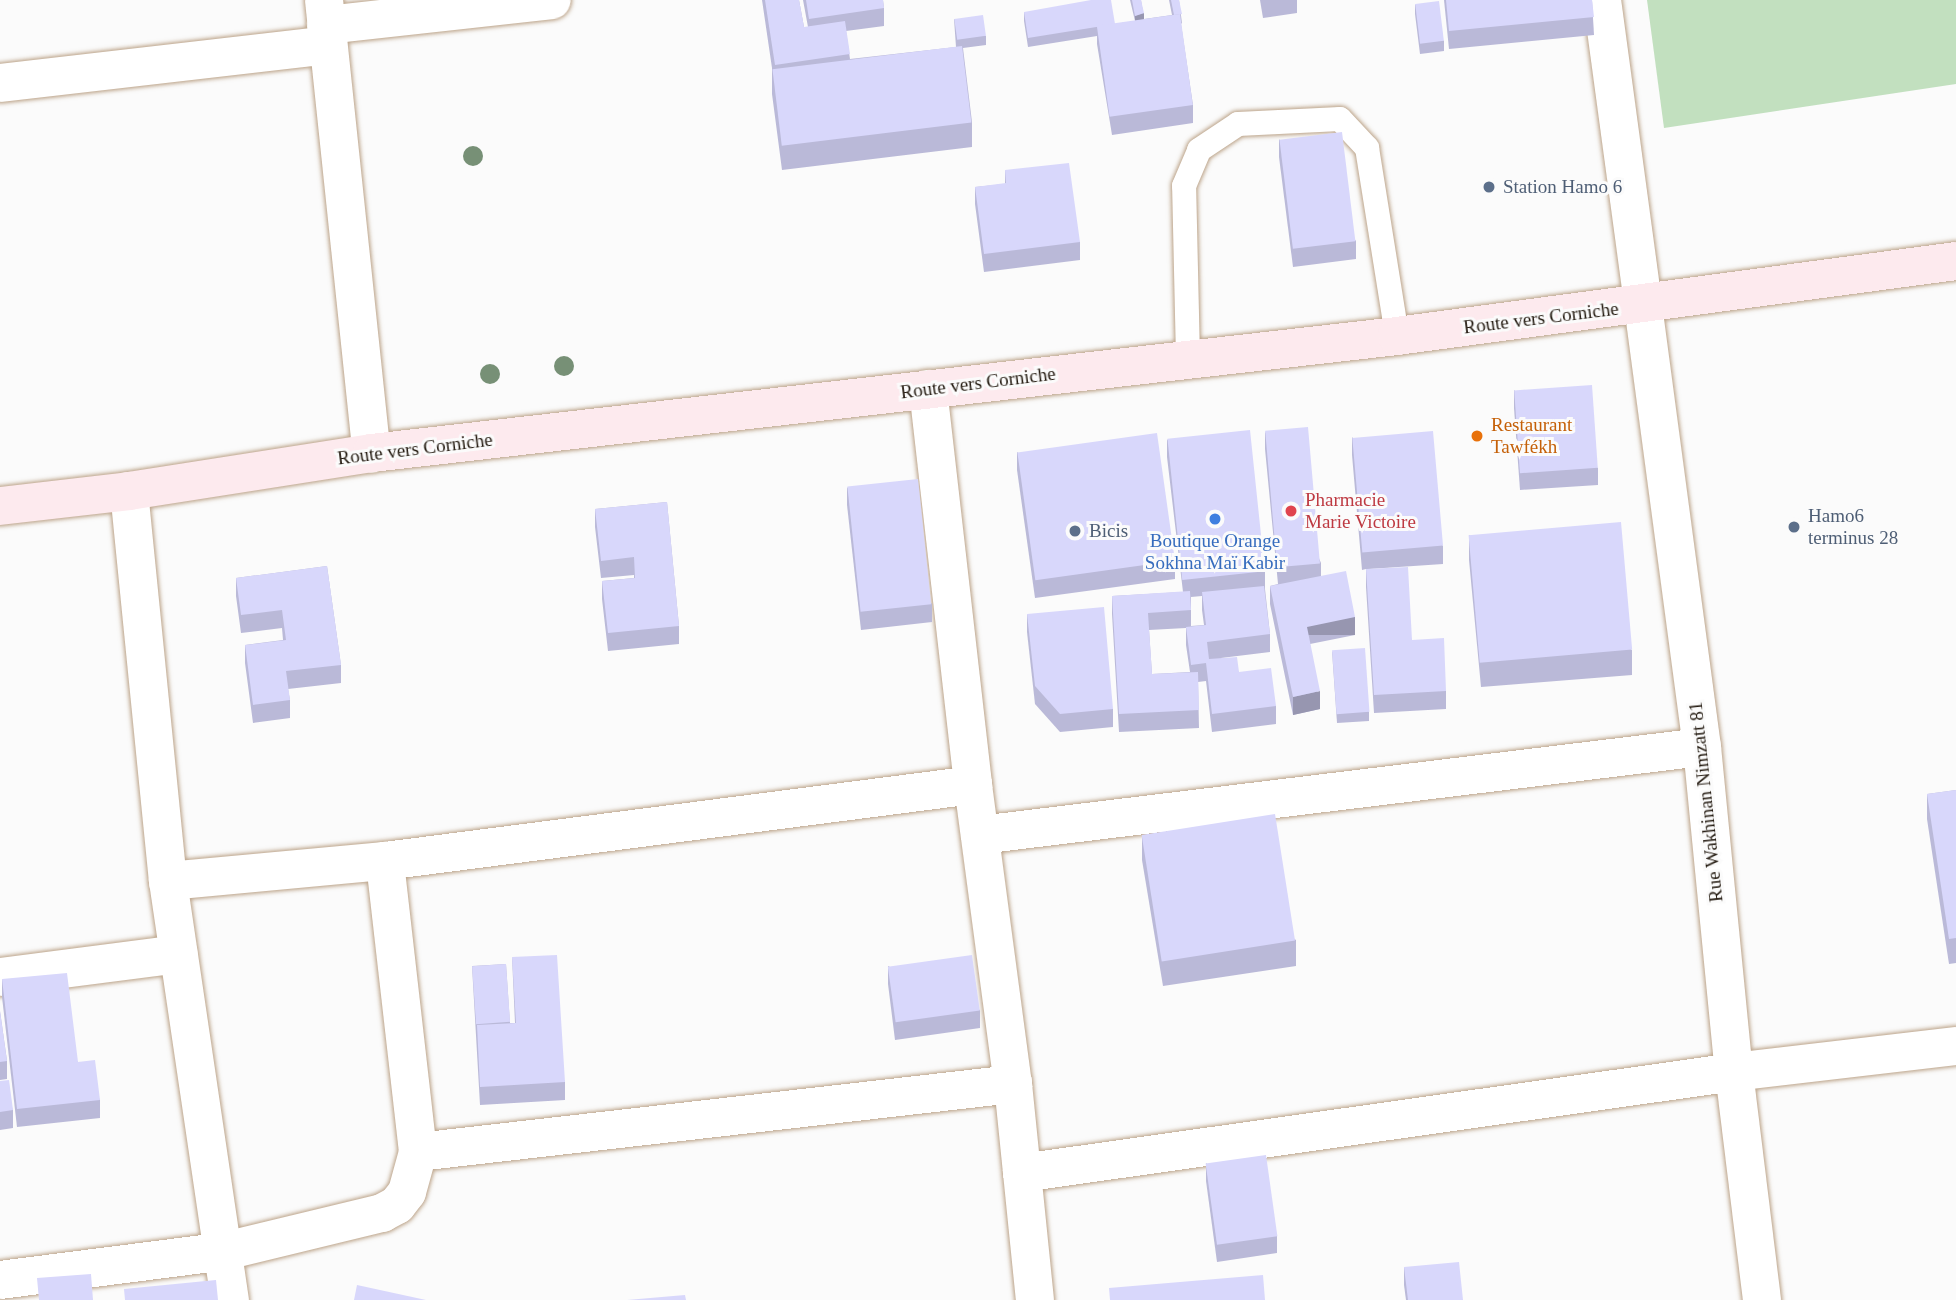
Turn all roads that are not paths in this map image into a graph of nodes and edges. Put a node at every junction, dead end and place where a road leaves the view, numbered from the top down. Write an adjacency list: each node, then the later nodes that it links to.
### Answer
1 (552, 0): 3 (street)
2 (1602, 0): 6 (street, Rue Wakhinan Nimzatt 81)
3 (326, 23): 4 (street); 10 (street)
4 (0, 83)
5 (1956, 261): 6 (main road, Route vers Corniche)
6 (1643, 305): 7 (main road, Route vers Corniche); 13 (street, Rue Wakhinan Nimzatt 81)
7 (1397, 336): 8 (main road, Route vers Corniche); 8 (lane)
8 (1188, 358): 9 (main road, Route vers Corniche)
9 (928, 388): 10 (main road, Route vers Corniche); 14 (street)
10 (372, 453): 11 (main road, Route vers Corniche)
11 (129, 491): 12 (main road, Route vers Corniche); 17 (street)
12 (0, 506)
13 (1702, 747): 15 (street); 21 (street, Rue Wakhinan Nimzatt 81)
14 (973, 785): 15 (street); 16 (street)
15 (980, 835): 22 (street)
16 (385, 861): 17 (street); 23 (street)
17 (168, 881): 18 (street)
18 (179, 954): 19 (street); 25 (street)
19 (0, 977)
20 (1956, 1046): 21 (street)
21 (1734, 1072): 24 (street); 29 (street, Rue Wakhinan Nimzatt 81)
22 (1013, 1084): 23 (street); 24 (street)
23 (418, 1152): 25 (street)
24 (1022, 1173): 28 (street)
25 (225, 1251): 26 (street); 27 (street)
26 (0, 1280)
27 (230, 1300)
28 (1035, 1300)
29 (1762, 1300)

